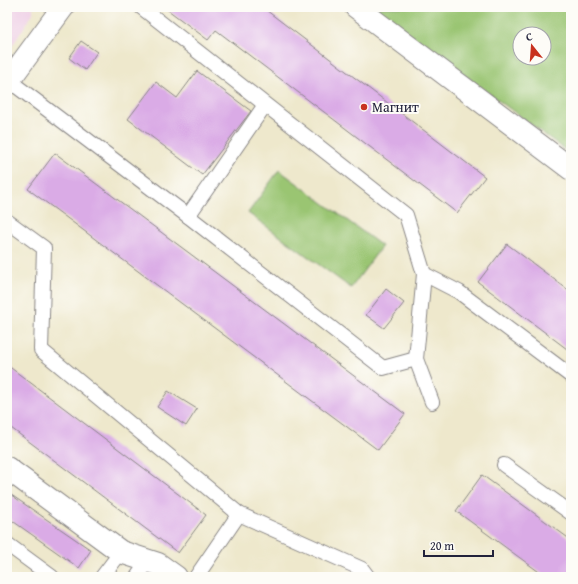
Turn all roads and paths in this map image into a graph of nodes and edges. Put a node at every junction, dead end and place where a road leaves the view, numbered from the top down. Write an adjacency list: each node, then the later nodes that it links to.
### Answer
1 (141, 7): 5 (lane)
2 (356, 7): 6 (street)
3 (61, 8): 4 (street)
4 (8, 81): 7 (lane)
5 (265, 105): 7 (lane); 9 (lane)
6 (571, 169)
7 (188, 216): 10 (lane)
8 (7, 221): 16 (lane)
9 (424, 274): 10 (lane); 11 (lane)
10 (416, 359): 12 (lane)
11 (571, 376)
12 (432, 402)
13 (504, 465): 15 (lane)
14 (7, 468): 18 (street)
15 (571, 513)
16 (239, 514): 23 (lane); 24 (lane)
17 (7, 544): 20 (lane)
18 (121, 552): 19 (street); 21 (lane)
19 (143, 569): 22 (street)
20 (52, 577)
21 (102, 577)
22 (176, 577)
23 (196, 577)
24 (368, 577)

